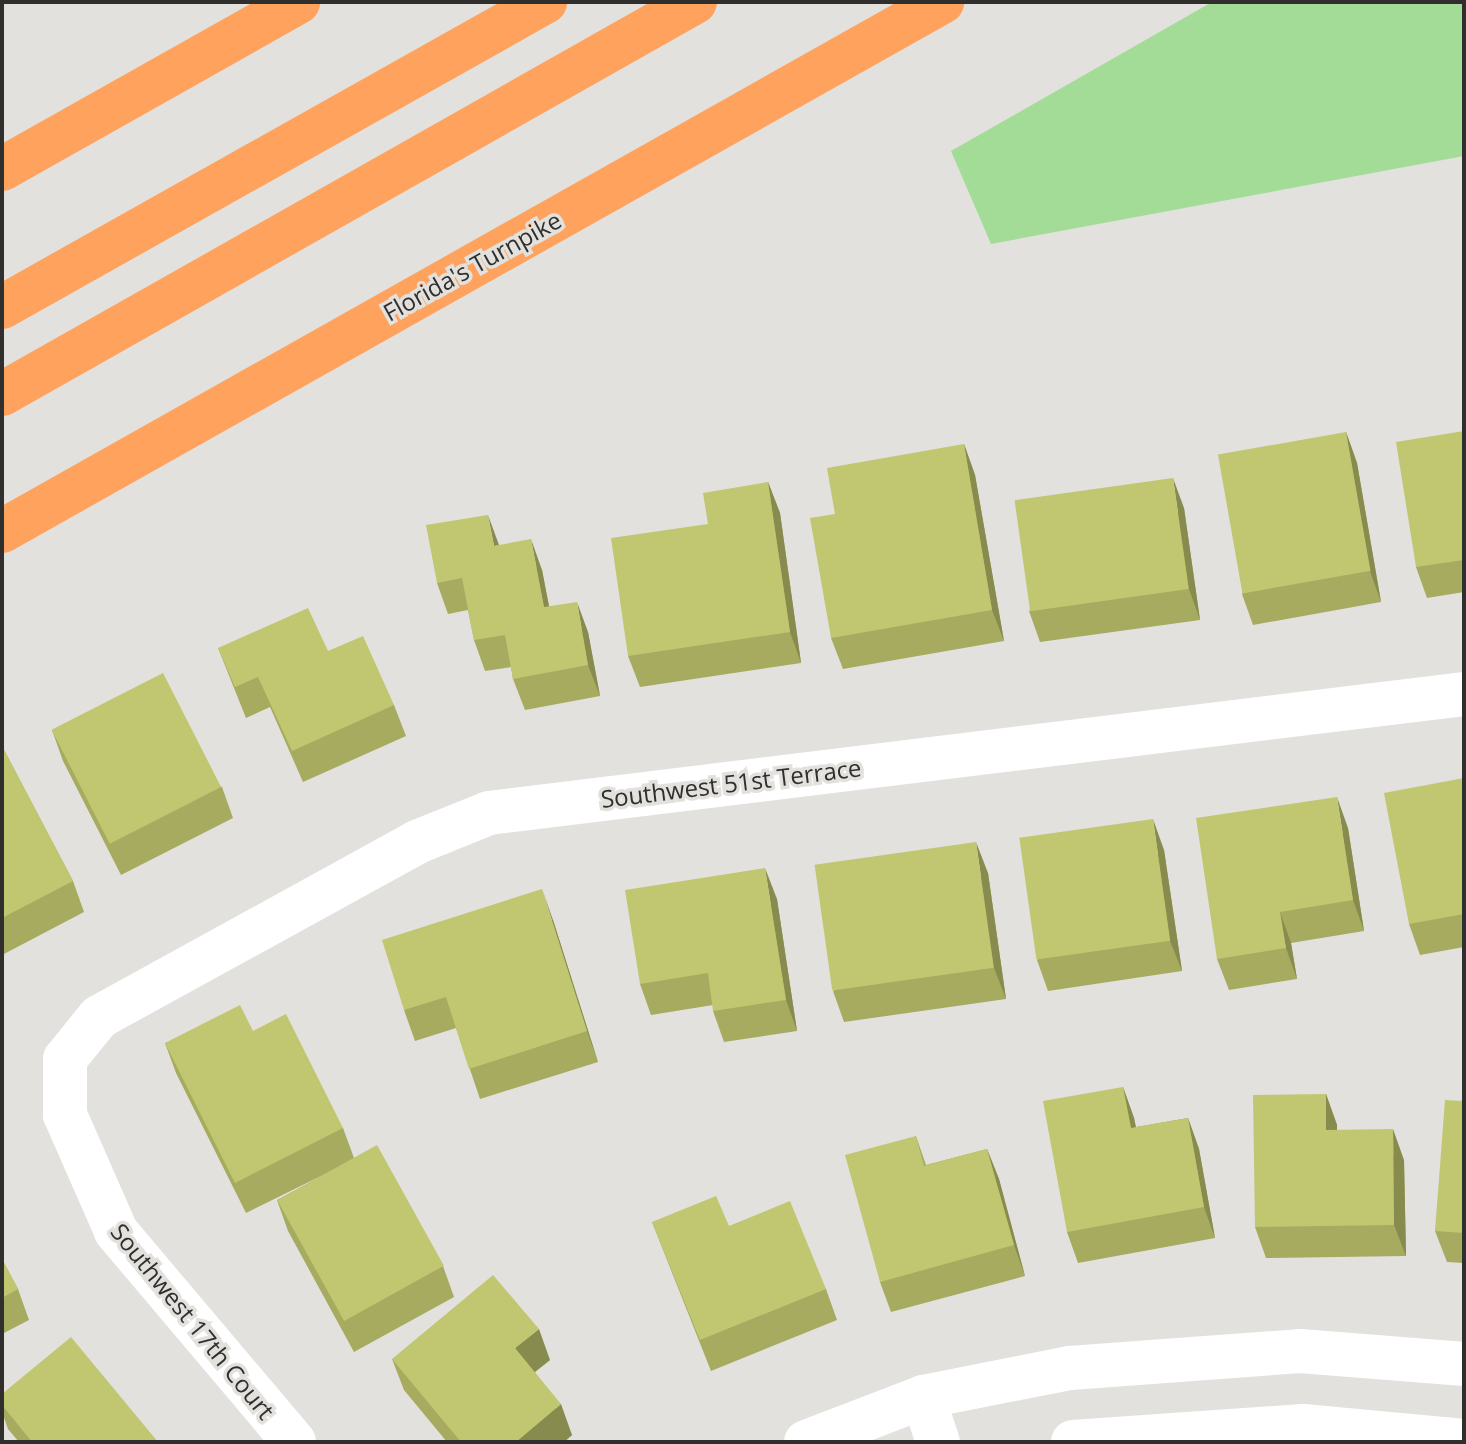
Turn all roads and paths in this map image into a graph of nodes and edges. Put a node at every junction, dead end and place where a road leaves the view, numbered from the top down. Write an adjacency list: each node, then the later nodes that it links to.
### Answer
1 (298, 2): 5 (highway)
2 (545, 2): 6 (highway)
3 (695, 2): 7 (highway)
4 (942, 2): 8 (highway, Florida's Turnpike)
5 (2, 169)
6 (2, 307)
7 (2, 394)
8 (2, 531)
9 (1464, 694): 10 (street, Southwest 51st Terrace)
10 (65, 1059): 14 (street, Southwest 17th Court)
11 (1464, 1364): 12 (street)
12 (923, 1397): 15 (street); 16 (street)
13 (1464, 1441): 17 (street)
14 (294, 1442)
15 (806, 1442)
16 (938, 1442)
17 (1073, 1442)

